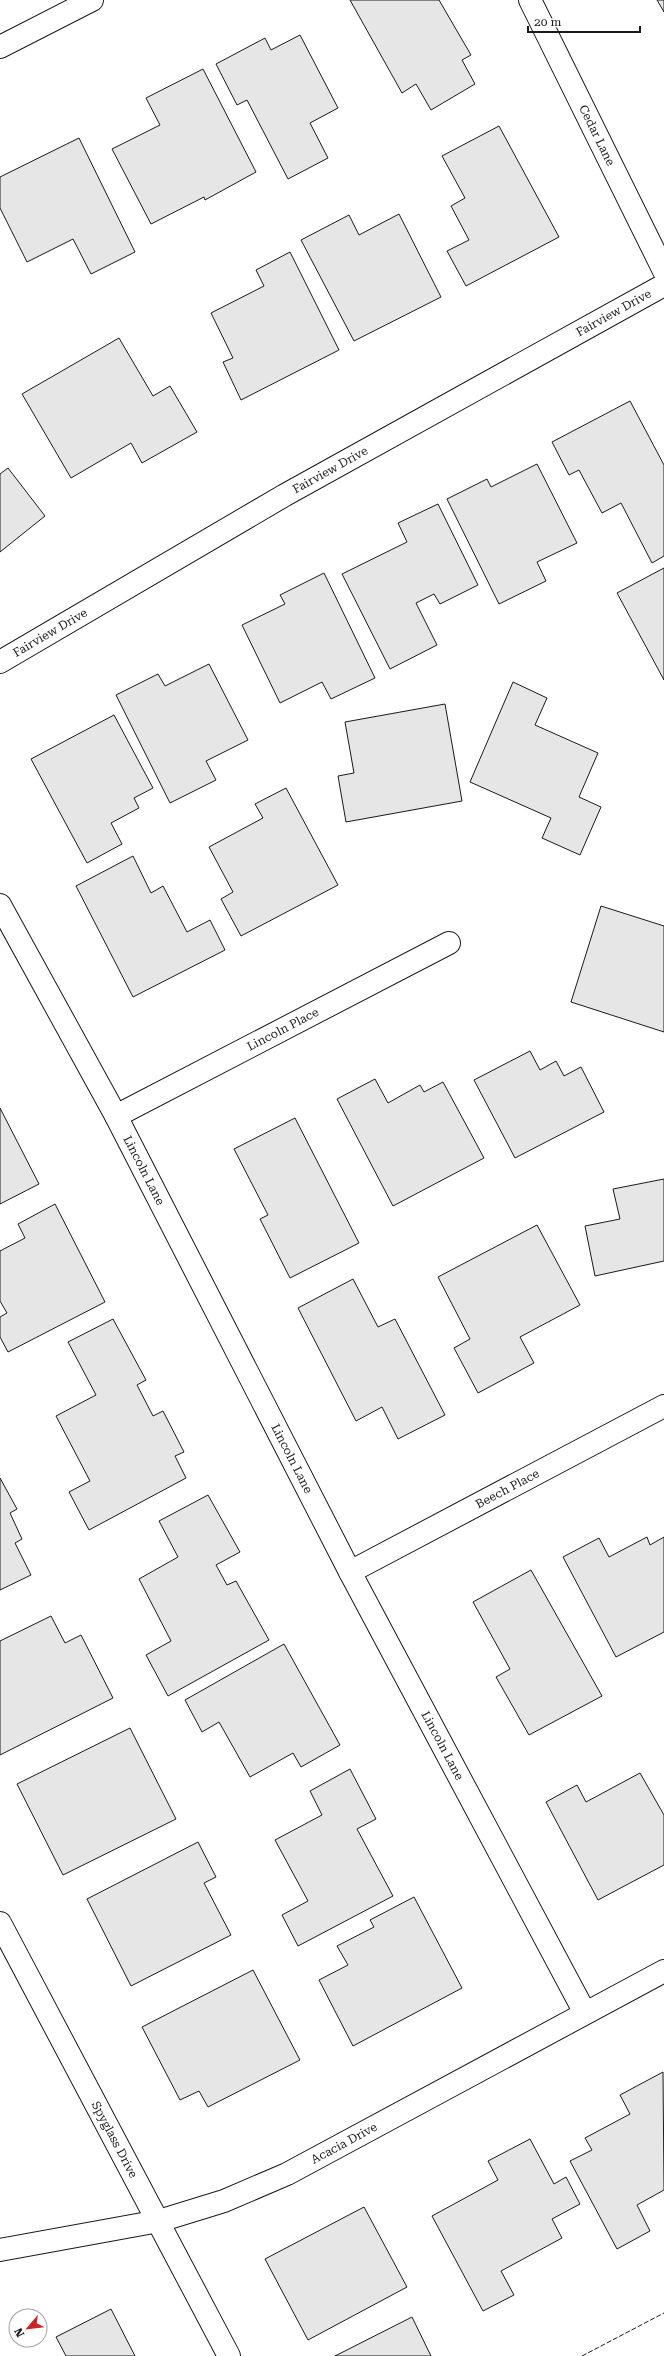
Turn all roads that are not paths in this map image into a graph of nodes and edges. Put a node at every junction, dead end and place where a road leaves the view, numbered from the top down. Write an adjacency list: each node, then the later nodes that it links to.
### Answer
1 (92, 0): 3 (street)
2 (530, 0): 4 (street, Cedar Lane)
3 (0, 46)
4 (664, 271)
5 (664, 285): 6 (street, Fairview Drive)
6 (0, 662)
7 (0, 905): 9 (street, Lincoln Lane)
8 (449, 943): 9 (street, Lincoln Place)
9 (116, 1116): 11 (street, Lincoln Lane)
10 (664, 1406): 11 (street, Beech Place)
11 (350, 1572): 14 (street, Lincoln Lane)
12 (0, 1923): 15 (street, Spyglass Drive)
13 (664, 1971): 14 (street, Acacia Drive)
14 (585, 2013): 15 (street, Acacia Drive)
15 (158, 2221): 16 (street, Acacia Drive); 17 (street, Spyglass Drive)
16 (0, 2250)
17 (229, 2356)

